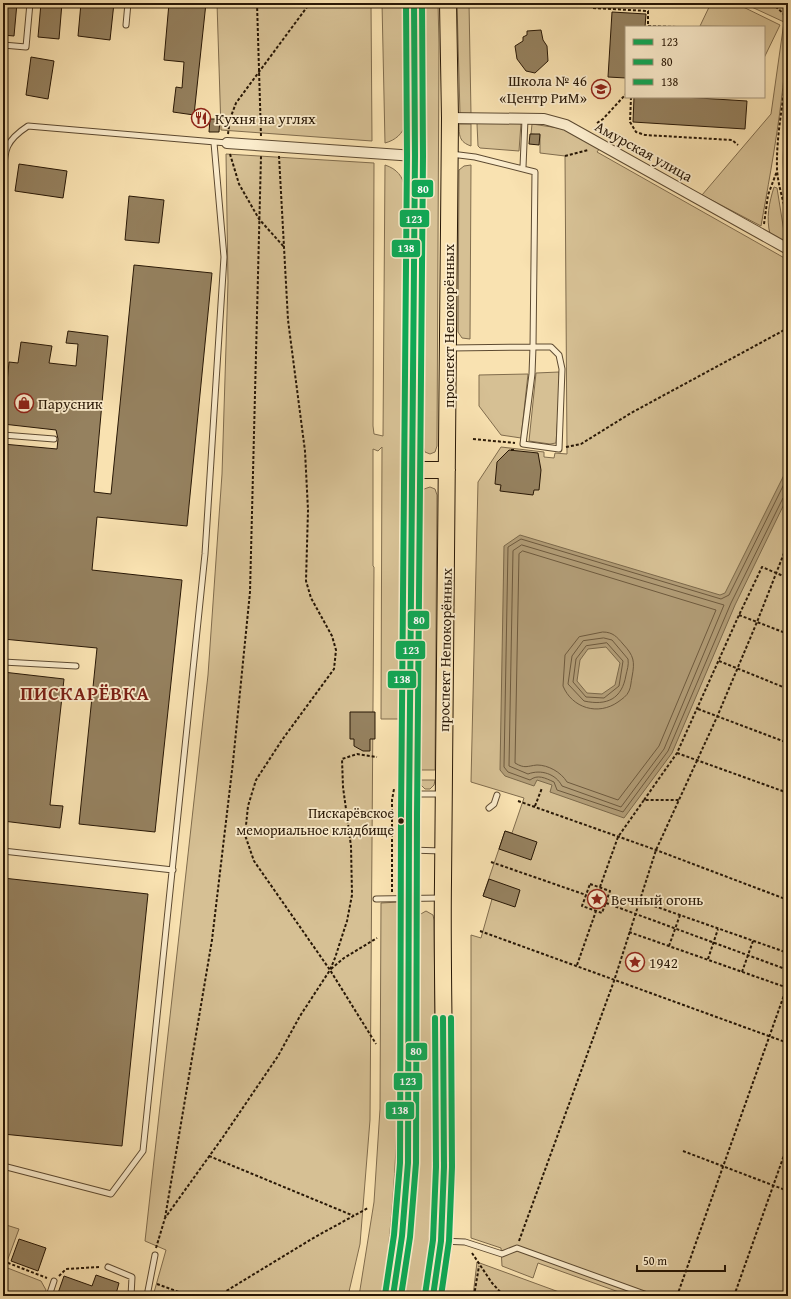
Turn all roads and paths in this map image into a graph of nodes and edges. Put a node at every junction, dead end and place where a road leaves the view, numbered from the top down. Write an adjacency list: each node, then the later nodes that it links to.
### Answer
1 (30, 3): 12 (lane)
2 (128, 3): 10 (lane)
3 (257, 3): 14 (path)
4 (310, 3): 14 (path)
5 (414, 3): 29 (main road)
6 (448, 3): 19 (main road, проспект Непокорённых)
7 (772, 3): 9 (path)
8 (593, 8): 11 (path)
9 (788, 18)
10 (126, 25)
11 (648, 26)
12 (3, 45)
13 (788, 58): 17 (path)
14 (259, 69): 23 (path); 25 (path)
15 (625, 95): 21 (path)
16 (788, 95): 17 (path)
17 (785, 96): 31 (path)
18 (631, 98): 24 (path)
19 (450, 118): 20 (street, Амурская улица); 28 (main road, проспект Непокорённых)
20 (525, 119): 30 (lane); 35 (street, Амурская улица)
21 (597, 123)
22 (214, 143): 23 (lane); 27 (lane); 82 (lane)
23 (227, 143): 25 (street); 33 (path)
24 (738, 145)
25 (262, 146): 26 (street); 33 (path)
26 (278, 147): 29 (street); 36 (path)
27 (4, 152): 32 (lane)
28 (449, 154): 30 (lane); 40 (main road, проспект Непокорённых)
29 (415, 156): 46 (main road)
30 (522, 167): 39 (lane)
31 (777, 169): 34 (path); 35 (path)
32 (3, 182)
33 (259, 219): 36 (path); 125 (path)
34 (788, 220)
35 (763, 235): 37 (street, Амурская улица)
36 (284, 247): 107 (path)
37 (788, 249)
38 (788, 328): 45 (path)
39 (533, 347): 40 (lane); 44 (lane); 45 (lane)
40 (447, 348): 47 (main road, проспект Непокорённых)
41 (3, 435): 42 (lane)
42 (54, 439)
43 (472, 439): 44 (path)
44 (524, 444): 45 (lane)
45 (559, 449)
46 (412, 470): 47 (main road); 67 (main road)
47 (447, 470): 68 (main road, проспект Непокорённых)
48 (788, 543): 49 (path)
49 (776, 573): 50 (path); 51 (path); 52 (path)
50 (788, 578)
51 (739, 614): 52 (path); 54 (path)
52 (757, 622): 53 (path); 57 (path)
53 (788, 634)
54 (719, 661): 57 (path); 59 (path)
55 (3, 662): 56 (lane)
56 (76, 666)
57 (737, 669): 58 (path); 60 (path)
58 (788, 689)
59 (698, 709): 60 (path); 62 (path)
60 (718, 717): 61 (path); 64 (path)
61 (788, 743)
62 (677, 753): 64 (path); 71 (path)
63 (377, 757): 107 (path)
64 (698, 760): 70 (path); 72 (path)
65 (395, 787): 87 (path)
66 (542, 788): 74 (path)
67 (409, 794): 68 (lane); 77 (main road)
68 (443, 794): 78 (main road, проспект Непокорённых)
69 (497, 794): 75 (lane)
70 (788, 794)
71 (644, 800): 72 (path); 76 (path)
72 (680, 800): 79 (path)
73 (518, 802): 74 (path)
74 (535, 806): 76 (path)
75 (489, 808)
76 (618, 836): 79 (path); 83 (path)
77 (409, 850): 78 (lane); 88 (main road)
78 (443, 850): 85 (main road, проспект Непокорённых)
79 (656, 850): 89 (path); 90 (path)
80 (3, 851): 82 (lane)
81 (491, 862): 84 (path)
82 (173, 870): 119 (lane)
83 (600, 887): 84 (path); 91 (path)
84 (586, 895): 92 (path)
85 (442, 898): 88 (lane); 126 (main road, проспект Непокорённых)
86 (376, 899): 87 (lane)
87 (392, 899): 88 (lane)
88 (409, 899): 140 (main road)
89 (788, 900)
90 (640, 901): 93 (path); 94 (path)
91 (606, 903): 92 (path); 93 (path)
92 (596, 911): 106 (path)
93 (635, 915): 96 (path); 98 (path)
94 (680, 915): 95 (path); 96 (path)
95 (718, 929): 100 (path); 101 (path)
96 (675, 930): 101 (path); 102 (path)
97 (480, 931): 106 (path)
98 (629, 932): 102 (path); 110 (path)
99 (377, 938): 107 (path)
100 (753, 941): 103 (path); 104 (path)
101 (713, 943): 104 (path); 105 (path)
102 (669, 946): 105 (path)
103 (788, 953)
104 (748, 956): 108 (path); 109 (path)
105 (708, 959): 109 (path)
106 (577, 965): 110 (path)
107 (330, 970): 115 (path); 118 (path)
108 (788, 970)
109 (742, 972): 112 (path)
110 (614, 981): 113 (path); 128 (path)
111 (788, 984): 112 (path)
112 (787, 988): 113 (path)
113 (769, 1036): 114 (path); 120 (path)
114 (788, 1043)
115 (376, 1044)
116 (788, 1144): 121 (path)
117 (683, 1151): 120 (path)
118 (209, 1156): 124 (path); 125 (path)
119 (3, 1166)
120 (723, 1166): 121 (path); 145 (path)
121 (774, 1185): 122 (path); 146 (path)
122 (788, 1191)
123 (368, 1208): 124 (path)
124 (354, 1216): 139 (path)
125 (165, 1218): 129 (path)
126 (440, 1241): 127 (lane); 141 (main road, проспект Непокорённых)
127 (465, 1242): 128 (lane); 131 (path)
128 (517, 1248): 144 (lane)
129 (154, 1255): 134 (lane)
130 (3, 1261): 133 (path)
131 (479, 1264): 142 (path); 143 (path)
132 (108, 1267): 133 (path); 136 (lane)
133 (54, 1281): 135 (lane)
134 (150, 1281): 137 (lane); 138 (path)
135 (49, 1296)
136 (131, 1296)
137 (147, 1296)
138 (190, 1296)
139 (218, 1296)
140 (394, 1296)
141 (433, 1296)
142 (474, 1296)
143 (504, 1296)
144 (650, 1296)
145 (677, 1296)
146 (734, 1296)

